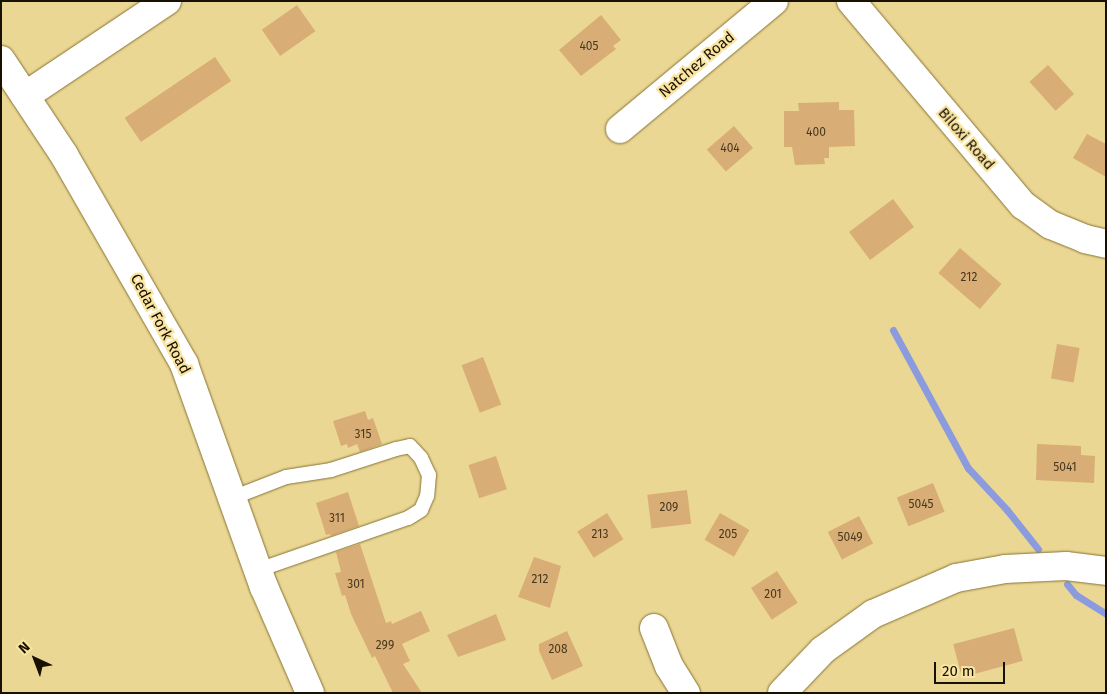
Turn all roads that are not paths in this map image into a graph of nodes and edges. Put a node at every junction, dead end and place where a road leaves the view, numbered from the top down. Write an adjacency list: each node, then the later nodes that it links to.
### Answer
1 (167, 1): 5 (street)
2 (774, 1): 6 (street, Natchez Road)
3 (851, 1): 7 (street, Biloxi Road)
4 (1, 60): 5 (street, Cedar Fork Road)
5 (25, 96): 8 (street, Cedar Fork Road)
6 (620, 129)
7 (1106, 244)
8 (232, 498): 9 (street, Cedar Fork Road); 9 (lane)
9 (258, 570): 12 (street, Cedar Fork Road)
10 (1106, 571): 14 (street)
11 (654, 628): 13 (street)
12 (310, 693)
13 (686, 693)
14 (782, 693)

